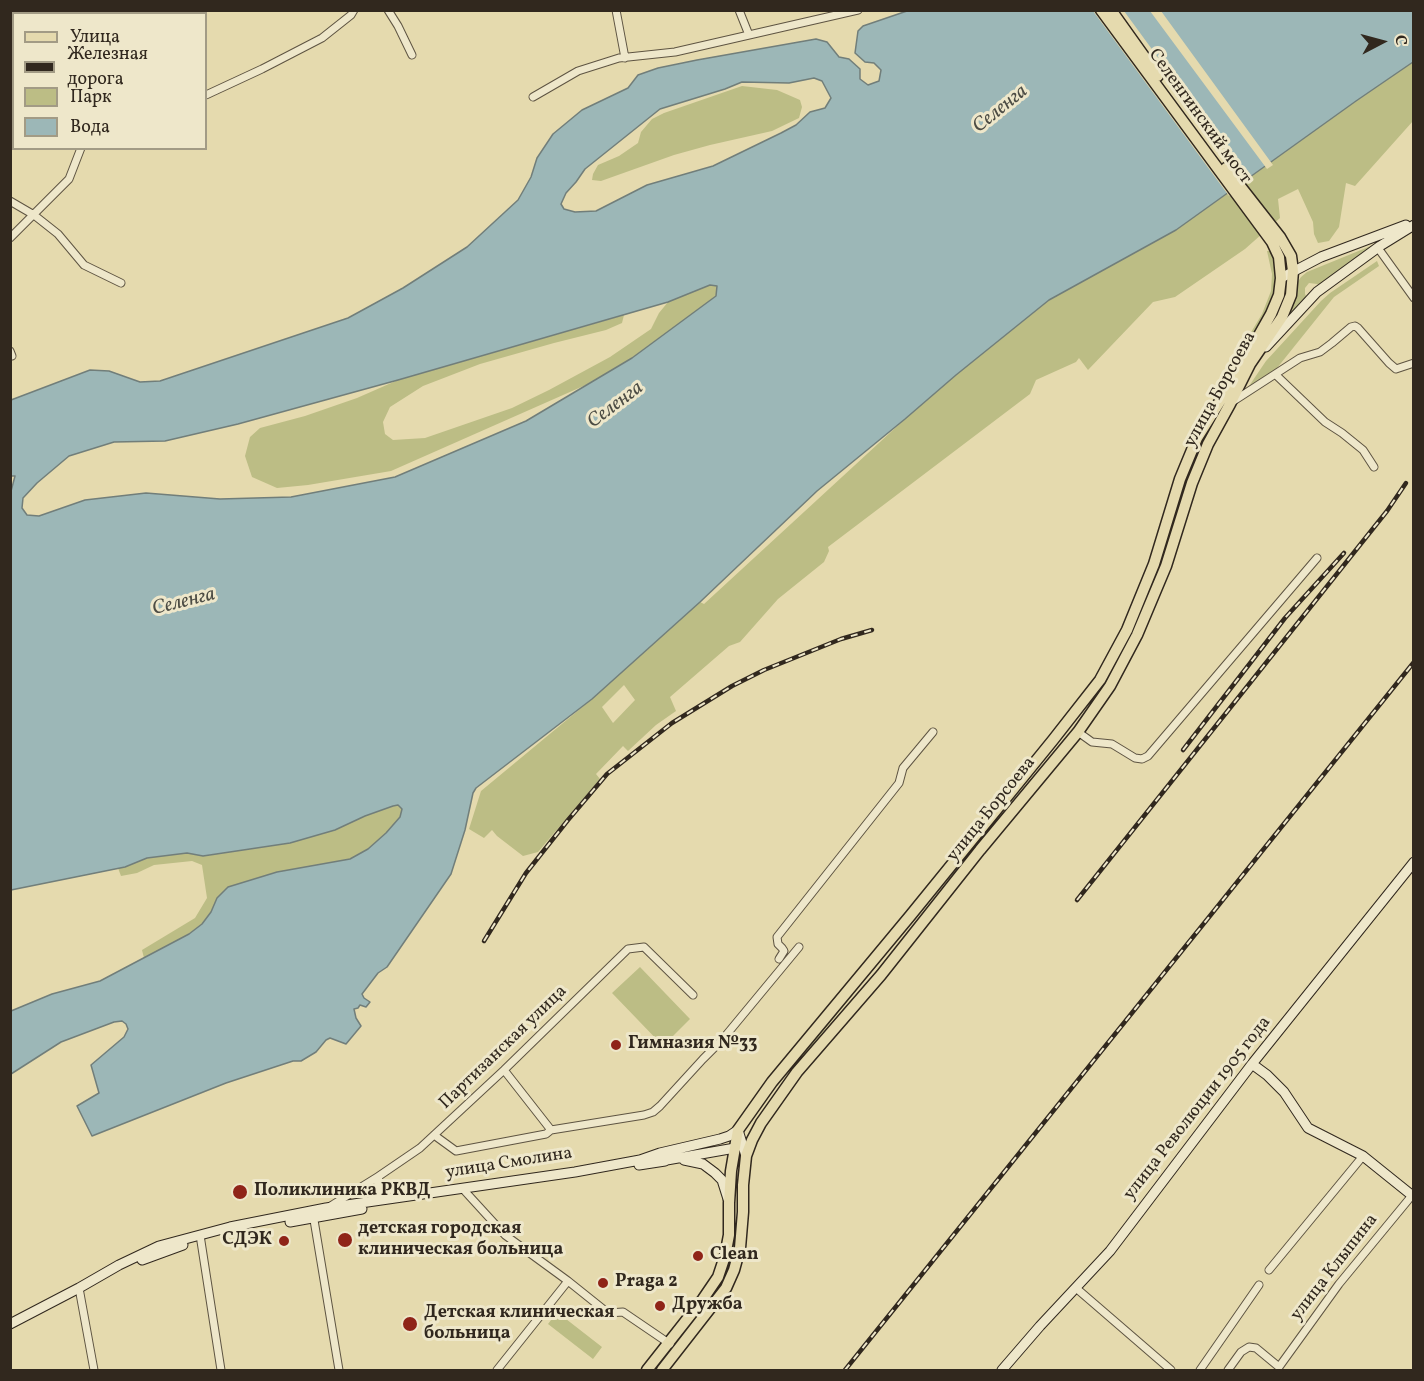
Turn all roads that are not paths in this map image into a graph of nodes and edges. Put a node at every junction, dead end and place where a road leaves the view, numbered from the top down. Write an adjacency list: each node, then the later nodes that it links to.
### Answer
1 (388, 10): 9 (street)
2 (616, 10): 10 (street)
3 (739, 10): 8 (street)
4 (858, 10): 8 (street)
5 (1101, 10): 18 (main road, Селенгинский мост)
6 (1111, 10): 18 (main road, Селенгинский мост)
7 (351, 12): 11 (street)
8 (749, 35): 10 (street)
9 (412, 55)
10 (625, 58): 12 (street)
11 (207, 95)
12 (533, 98)
13 (80, 150): 15 (street)
14 (10, 201): 15 (street)
15 (34, 215): 17 (street); 24 (street)
16 (1413, 223): 19 (main road); 21 (main road)
17 (10, 238)
18 (1276, 240): 20 (main road, улица Борсоева); 23 (main road, улица Борсоева)
19 (1377, 248): 25 (street); 27 (main road)
20 (1292, 256): 21 (main road); 22 (main road, улица Борсоева)
21 (1304, 266): 22 (main road)
22 (1293, 271): 23 (main road); 27 (main road, улица Борсоева)
23 (1281, 278): 32 (main road, улица Борсоева)
24 (122, 283)
25 (1413, 298)
26 (1413, 363): 28 (street)
27 (1250, 364): 29 (main road, улица Борсоева)
28 (1276, 375): 29 (street); 30 (street)
29 (1230, 404): 34 (main road, улица Борсоева)
30 (1374, 467)
31 (1317, 558): 34 (street)
32 (1066, 723): 34 (main road); 39 (main road, улица Борсоева)
33 (933, 732): 37 (street)
34 (1078, 732): 42 (main road, улица Борсоева)
35 (1413, 862): 40 (main road, улица Революции 1905 года)
36 (799, 947): 44 (street)
37 (779, 959)
38 (693, 995): 41 (street, Партизанская улица)
39 (788, 1064): 42 (main road); 45 (main road, улица Борсоева)
40 (1252, 1064): 48 (main road); 64 (main road, улица Революции 1905 года)
41 (504, 1070): 44 (street); 46 (street, Партизанская улица)
42 (797, 1072): 43 (main road, улица Борсоева)
43 (761, 1124): 47 (main road); 49 (main road, улица Борсоева)
44 (551, 1130): 46 (street)
45 (738, 1130): 47 (main road, улица Борсоева); 51 (main road, улица Смолина)
46 (434, 1135): 53 (street, Партизанская улица)
47 (739, 1145): 49 (main road); 50 (main road, улица Смолина); 57 (main road, улица Борсоева)
48 (1363, 1155): 55 (main road); 61 (street)
49 (746, 1156): 69 (main road, улица Борсоева)
50 (675, 1159): 52 (main road, улица Смолина); 57 (main road)
51 (640, 1160): 52 (main road, улица Смолина); 54 (main road, улица Смолина)
52 (665, 1161): 54 (main road)
53 (380, 1176): 56 (street); 58 (street, Партизанская улица)
54 (464, 1191): 56 (main road, улица Смолина); 59 (main road); 62 (street)
55 (1413, 1195): 79 (street, улица Клыпина)
56 (375, 1202): 58 (main road, улица Смолина)
57 (729, 1203): 68 (main road, улица Борсоева)
58 (326, 1208): 59 (main road, улица Смолина)
59 (313, 1214): 60 (main road, улица Смолина); 72 (street)
60 (200, 1237): 65 (main road, улица Смолина); 71 (street)
61 (1269, 1270)
62 (568, 1281): 68 (street); 73 (street)
63 (1259, 1285): 78 (street)
64 (1076, 1288): 76 (main road, улица Революции 1905 года); 77 (street)
65 (80, 1291): 66 (main road, улица Смолина); 67 (main road); 70 (street)
66 (10, 1324)
67 (10, 1331)
68 (668, 1343): 69 (street); 74 (main road, улица Борсоева)
69 (678, 1350): 75 (main road, улица Борсоева)
70 (94, 1371)
71 (221, 1371)
72 (339, 1371)
73 (497, 1371)
74 (647, 1371)
75 (662, 1371)
76 (1002, 1371)
77 (1171, 1371)
78 (1200, 1371)
79 (1228, 1371)

